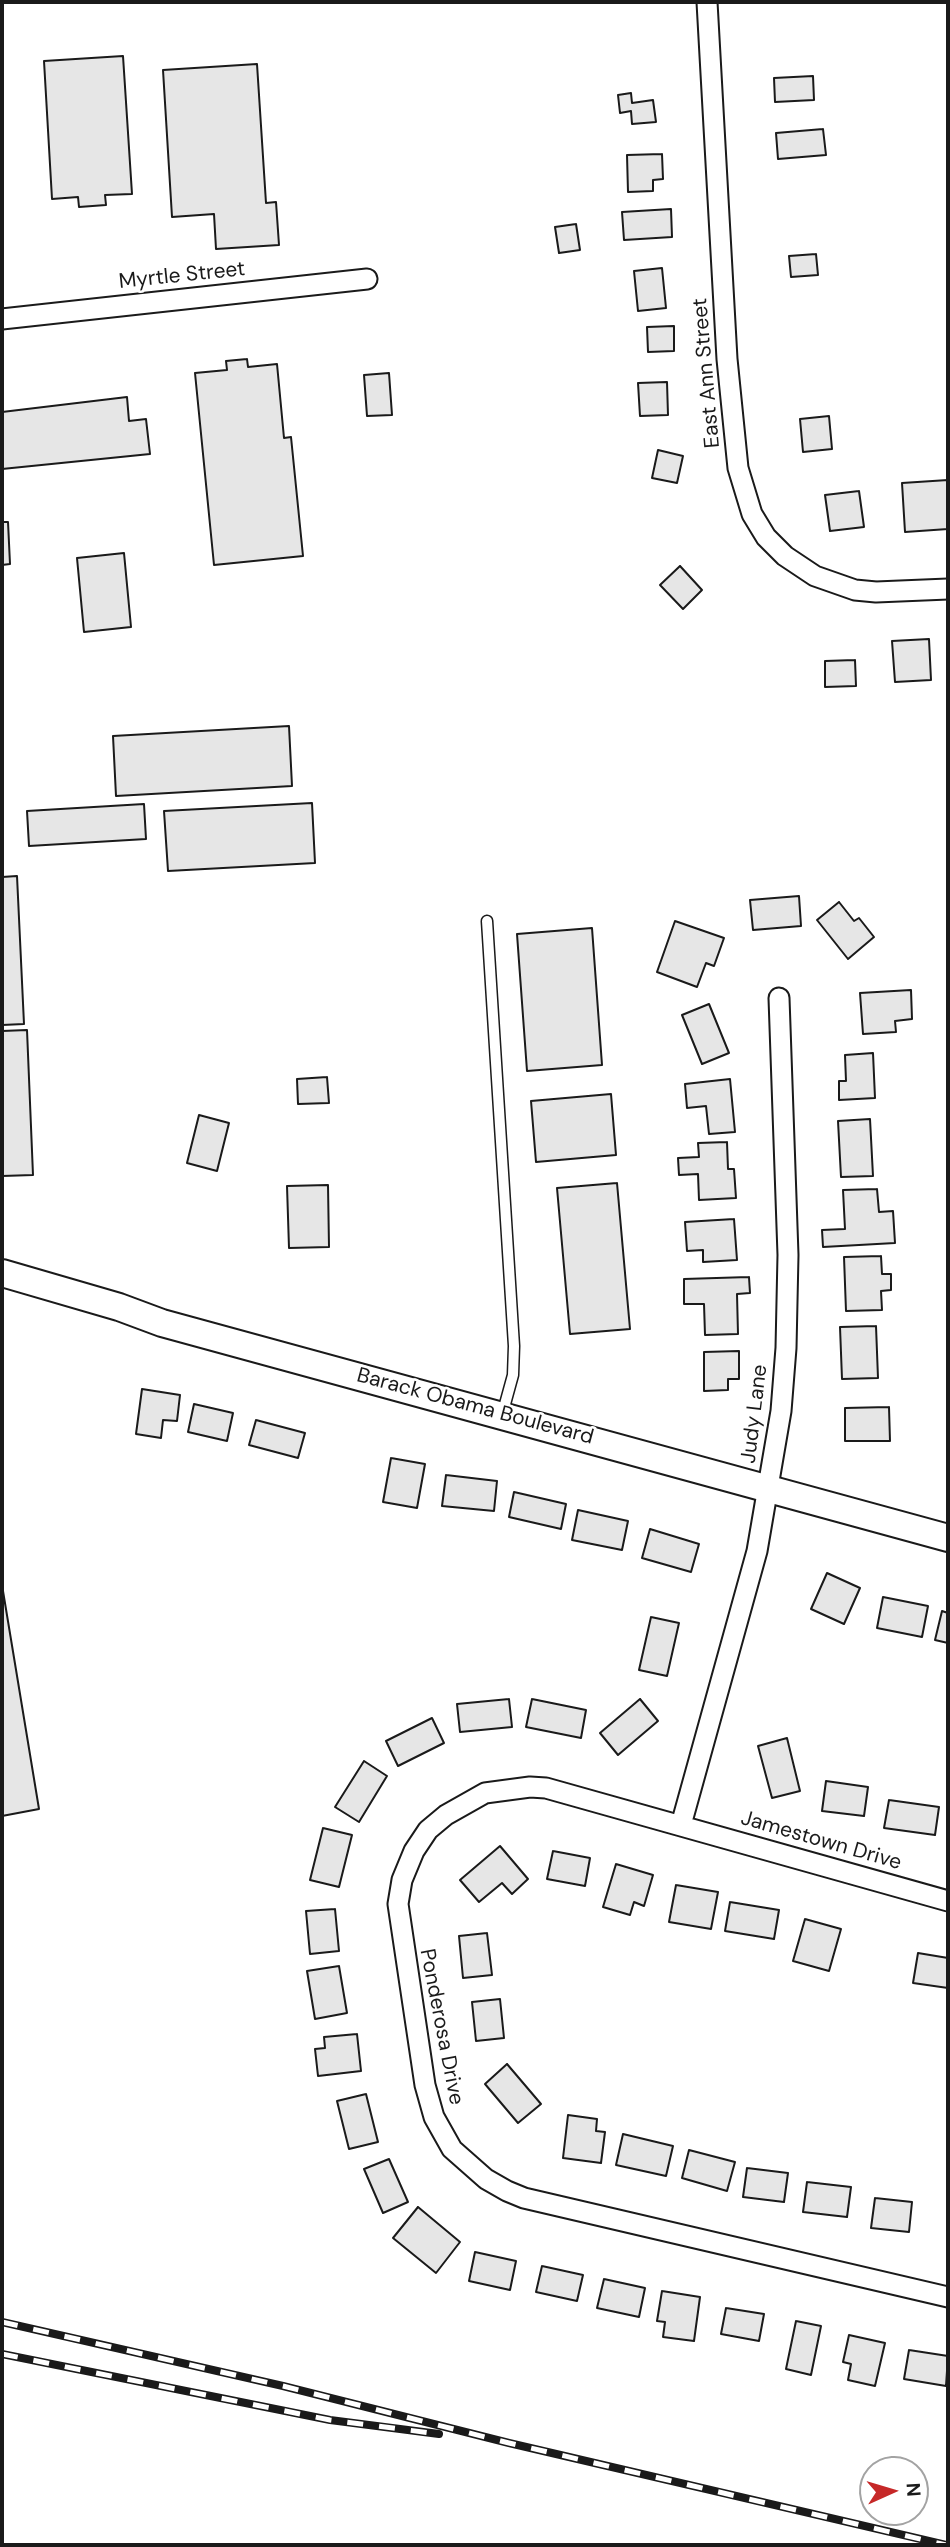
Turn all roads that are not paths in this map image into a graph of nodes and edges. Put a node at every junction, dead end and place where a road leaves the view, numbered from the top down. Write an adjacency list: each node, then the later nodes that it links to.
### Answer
1 (707, 2): 4 (street, East Ann Street)
2 (367, 279): 3 (street, Myrtle Street)
3 (2, 319)
4 (948, 589)
5 (487, 921): 8 (lane)
6 (779, 998): 9 (street, Judy Lane)
7 (2, 1273): 8 (main road, Barack Obama Boulevard)
8 (502, 1415): 9 (main road, Barack Obama Boulevard)
9 (768, 1487): 10 (main road, Barack Obama Boulevard); 11 (street, Judy Lane)
10 (948, 1538)
11 (681, 1825): 12 (street, Jamestown Drive); 13 (street, Ponderosa Drive)
12 (948, 1901)
13 (948, 2297)

